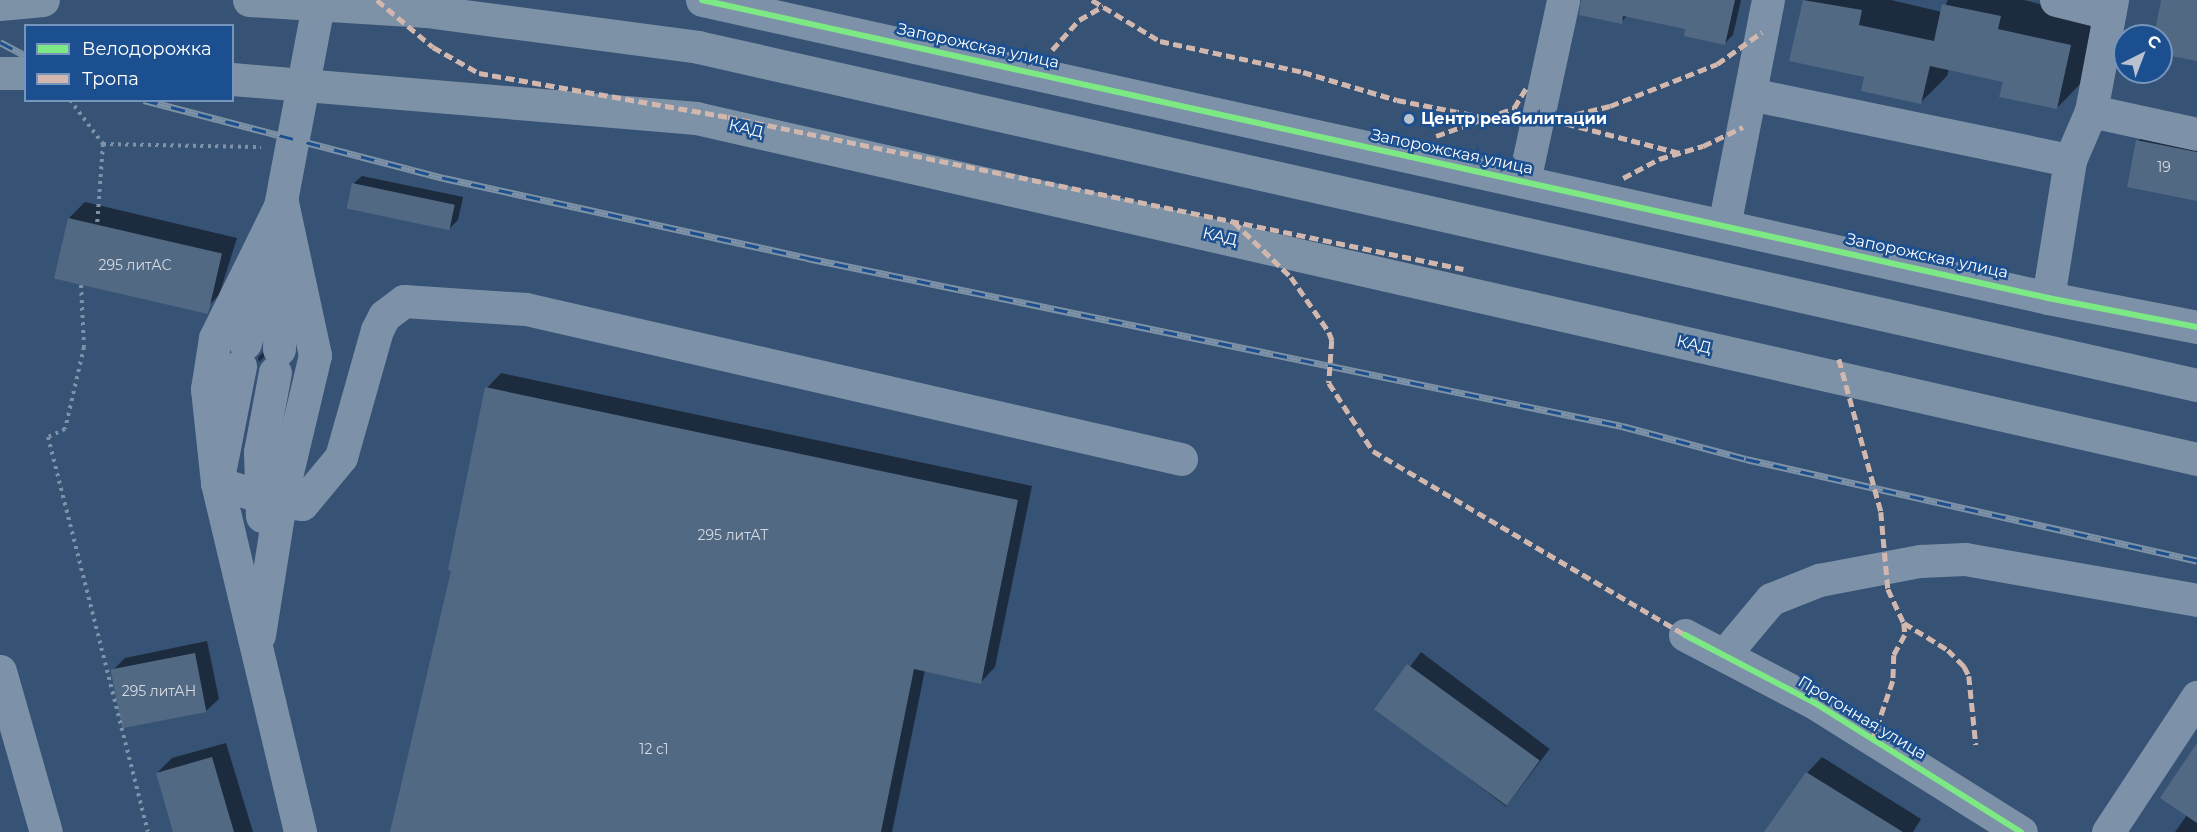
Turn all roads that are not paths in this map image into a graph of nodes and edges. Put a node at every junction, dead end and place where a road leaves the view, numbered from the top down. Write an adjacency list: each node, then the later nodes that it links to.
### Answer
1 (43, 0): 8 (highway)
2 (249, 0): 22 (highway)
3 (319, 0): 18 (street)
4 (702, 0): 17 (street, Запорожская улица)
5 (1563, 0): 17 (street)
6 (1768, 0): 13 (street)
7 (2056, 0): 9 (street)
8 (0, 4)
9 (2110, 7): 14 (street)
10 (0, 73): 11 (highway)
11 (24, 73)
12 (234, 79): 24 (highway, КАД)
13 (1750, 94): 16 (street); 19 (street)
14 (2091, 111): 15 (street); 16 (street)
15 (2197, 134)
16 (2070, 160): 20 (street)
17 (1524, 181): 19 (street, Запорожская улица)
18 (282, 202): 25 (street); 25 (street); 26 (street); 26 (street)
19 (1724, 226): 20 (street, Запорожская улица)
20 (2048, 298): 21 (street, Запорожская улица)
21 (2197, 327)
22 (2197, 385)
23 (1181, 459): 26 (street)
24 (2197, 459)
25 (217, 483): 26 (street); 29 (street)
26 (271, 499): 29 (street)
27 (2197, 600): 30 (street)
28 (1685, 635): 30 (street, Прогонная улица)
29 (256, 652): 34 (street)
30 (1724, 655): 35 (street, Прогонная улица)
31 (0, 670): 33 (street)
32 (2197, 698): 36 (street)
33 (46, 832)
34 (300, 832)
35 (2020, 832)
36 (2108, 832)

